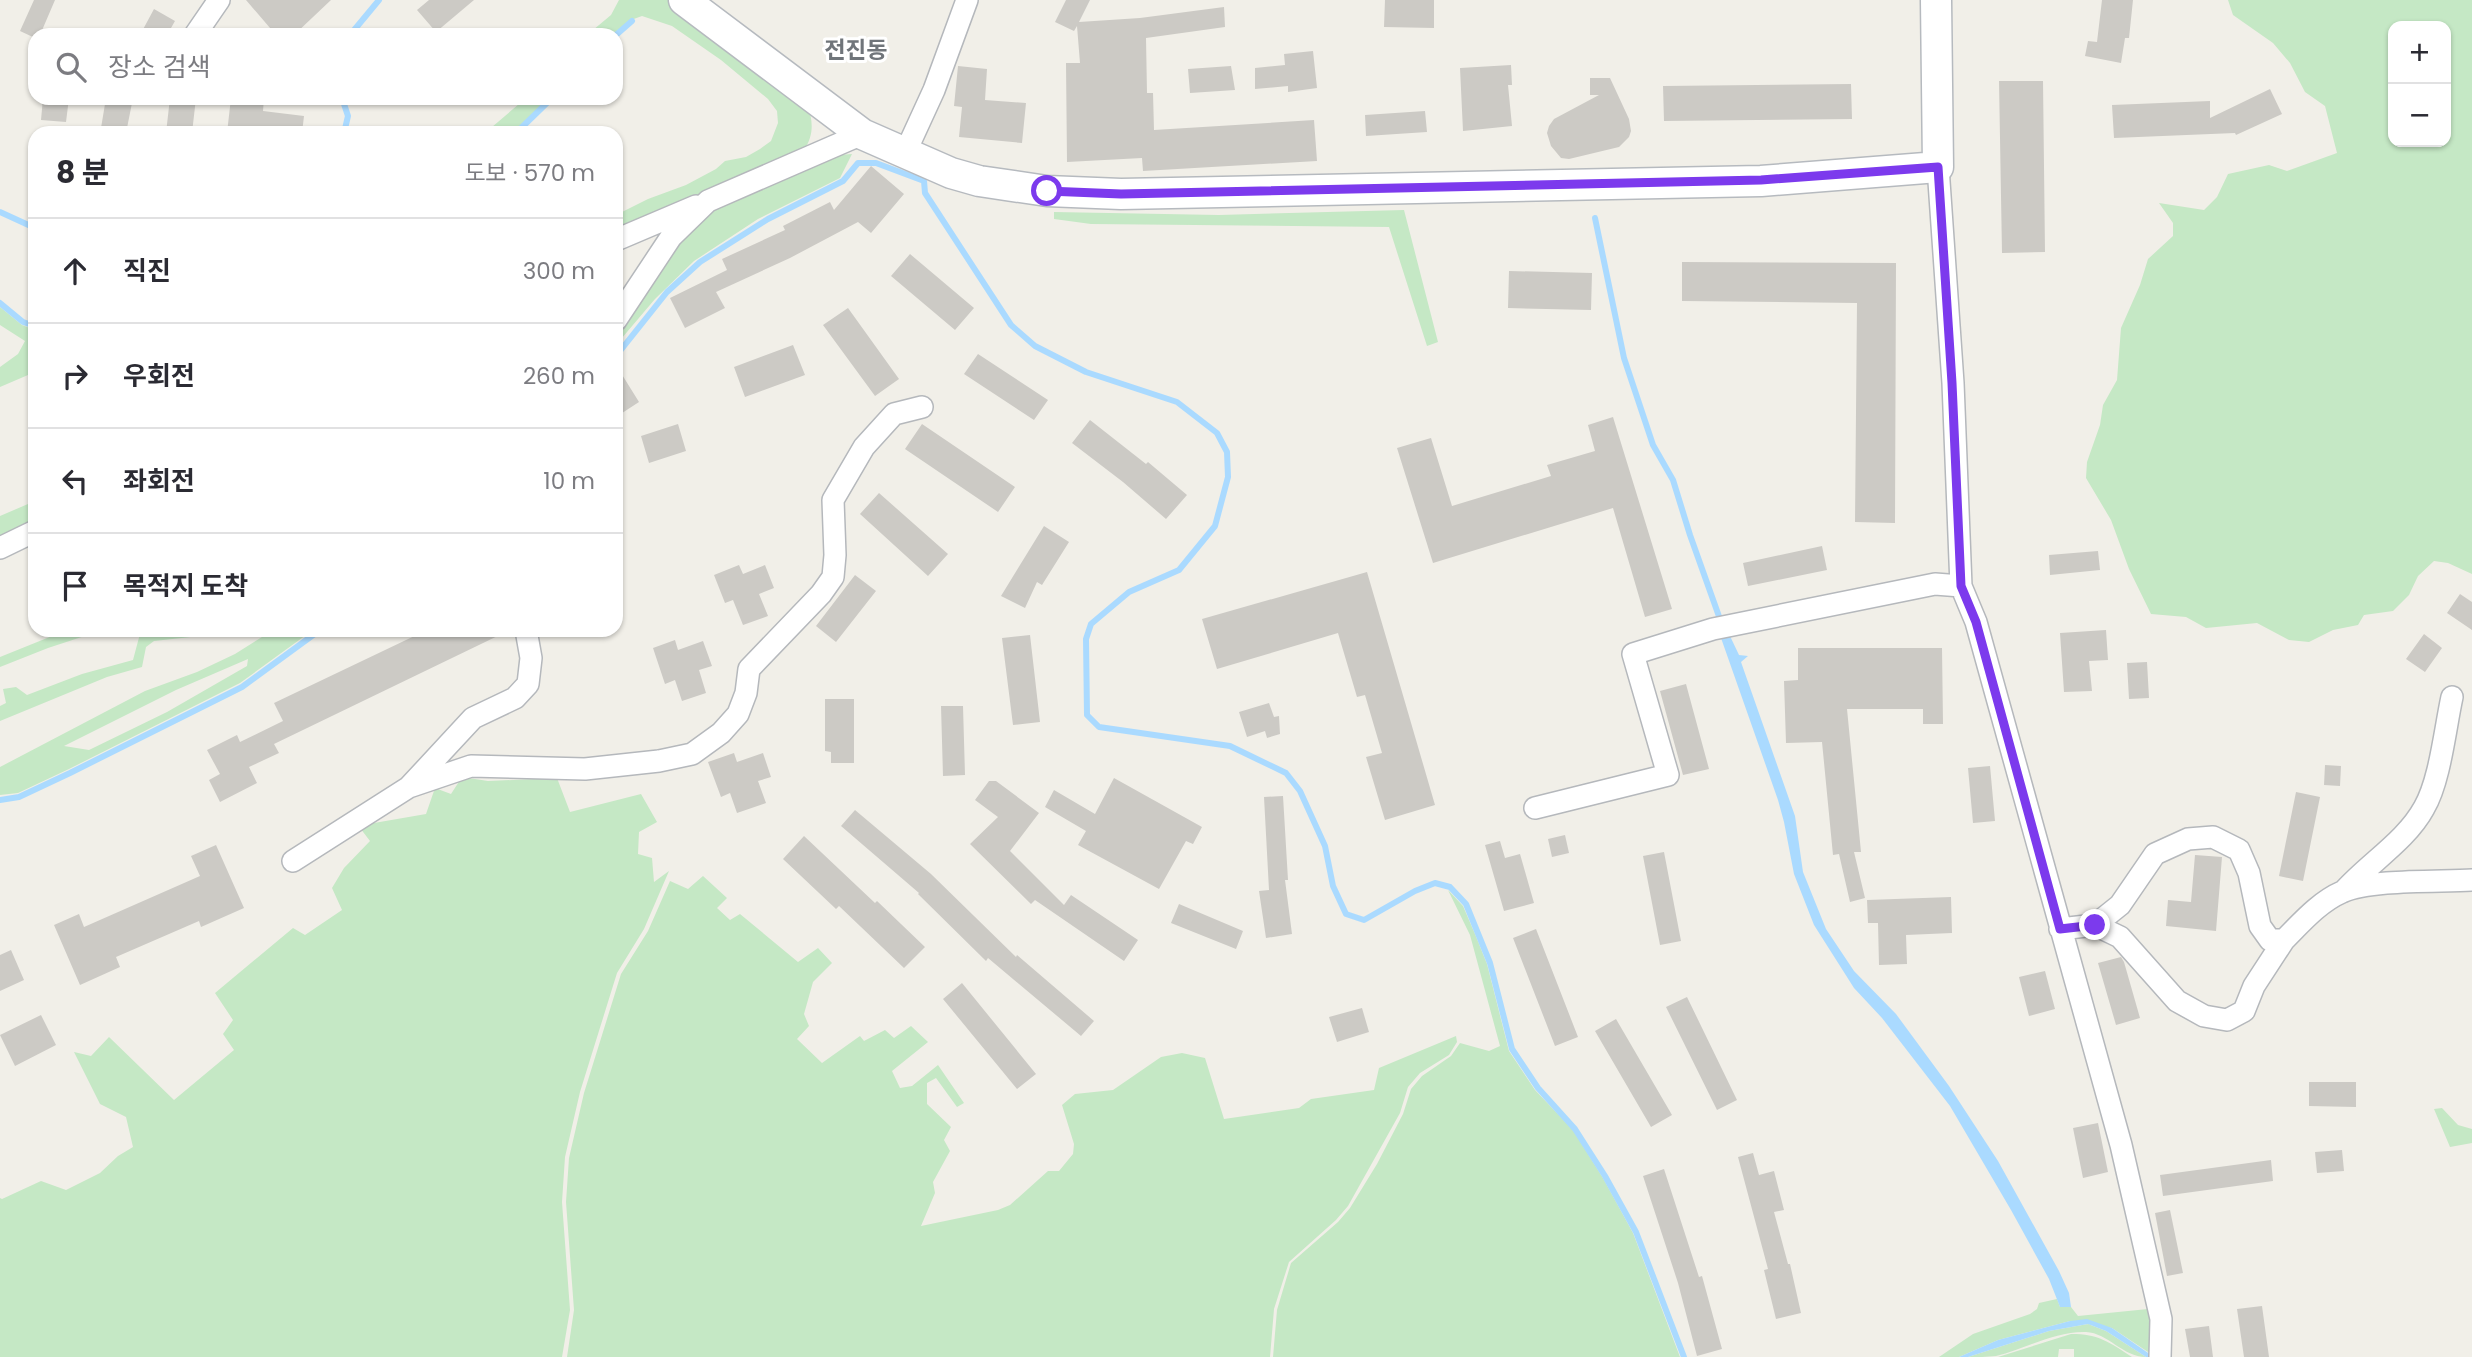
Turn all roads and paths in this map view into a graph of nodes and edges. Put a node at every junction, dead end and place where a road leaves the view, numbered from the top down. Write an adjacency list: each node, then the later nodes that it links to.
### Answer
1 (219, 0): 5 (street)
2 (684, 0): 6 (street)
3 (967, 0): 7 (street)
4 (1936, 0): 8 (street)
5 (200, 28)
6 (862, 134): 7 (street); 9 (street)
7 (906, 151): 8 (street)
8 (1938, 167): 15 (street)
9 (708, 201): 10 (street); 11 (street)
10 (623, 237)
11 (623, 309)
12 (922, 407): 18 (street)
13 (28, 534): 14 (street)
14 (0, 548)
15 (1961, 586): 19 (street); 24 (street)
16 (527, 637): 18 (street)
17 (2452, 697): 22 (street)
18 (409, 787): 20 (street)
19 (1535, 808)
20 (293, 861)
21 (2472, 880): 22 (street)
22 (2344, 891): 25 (street)
23 (2095, 925): 24 (street); 25 (street); 25 (street)
24 (2060, 929): 26 (street)
25 (2284, 940)
26 (2160, 1355)

